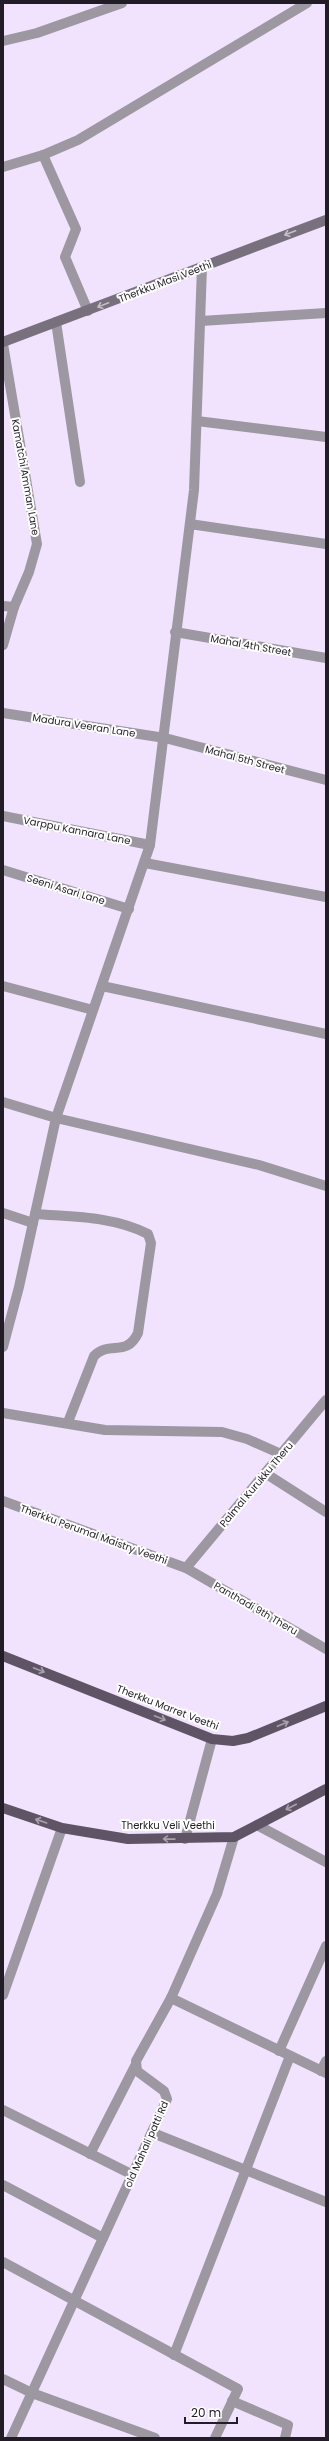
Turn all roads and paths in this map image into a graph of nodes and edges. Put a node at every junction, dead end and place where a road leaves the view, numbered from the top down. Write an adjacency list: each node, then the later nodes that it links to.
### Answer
1 (122, 3): 3 (street)
2 (306, 3): 4 (street)
3 (3, 41)
4 (43, 155): 5 (street); 8 (street)
5 (3, 167)
6 (326, 220): 7 (main road, Therkku Masi Veethi, one-way to 7)
7 (202, 267): 8 (main road, Therkku Masi Veethi, one-way to 8); 10 (street)
8 (88, 311): 11 (main road, Therkku Masi Veethi)
9 (326, 313): 10 (street)
10 (201, 321): 13 (street)
11 (56, 322): 12 (main road, Therkku Masi Veethi); 15 (street)
12 (3, 343): 19 (street, Kamatchi Amman Lane)
13 (197, 421): 14 (street); 16 (street)
14 (326, 437)
15 (80, 482)
16 (190, 524): 17 (street); 20 (street)
17 (326, 544)
18 (3, 606): 19 (street)
19 (14, 608): 21 (street, Kamatchi Amman Lane)
20 (175, 632): 22 (street, Mahal 4th Street); 24 (street)
21 (3, 646)
22 (326, 658)
23 (3, 713): 24 (street, Madura Veeran Lane)
24 (165, 738): 25 (street, Mahal 5th Street); 27 (street)
25 (326, 780)
26 (3, 816): 27 (street, Varppu Kannara Lane)
27 (150, 845): 28 (street)
28 (145, 863): 30 (street); 31 (street)
29 (3, 870): 31 (street, Seeni Asari Lane)
30 (326, 897)
31 (129, 909): 33 (street)
32 (3, 986): 34 (street)
33 (102, 986): 34 (street); 35 (street)
34 (93, 1010): 37 (street)
35 (326, 1034)
36 (3, 1102): 37 (street)
37 (56, 1118): 38 (street); 40 (street)
38 (326, 1186)
39 (3, 1213): 40 (street)
40 (34, 1218): 41 (street); 44 (street)
41 (3, 1347)
42 (326, 1400): 45 (street, Palmal Kurukku Theru)
43 (3, 1413): 44 (street)
44 (68, 1422): 45 (street)
45 (281, 1454): 46 (street, Palmal Kurukku Theru)
46 (265, 1473): 48 (street); 49 (street, Palmal Kurukku Theru)
47 (3, 1500): 49 (street, Therkku Perumal Maistry Veethi)
48 (326, 1512)
49 (186, 1568): 50 (street, Panthadi 9th Theru)
50 (326, 1649)
51 (3, 1656): 53 (main road, Therkku Marret Veethi, one-way to 53)
52 (326, 1706): 53 (main road, Therkku Marret Veethi, one-way to 52)
53 (212, 1738): 59 (street)
54 (326, 1789): 56 (main road, Therkku Veli Veethi, one-way to 56)
55 (3, 1808): 57 (main road, Therkku Veli Veethi, one-way to 55)
56 (257, 1825): 58 (main road, Therkku Veli Veethi); 60 (street)
57 (62, 1828): 59 (main road, Therkku Veli Veethi, one-way to 57); 62 (street)
58 (234, 1837): 59 (main road, Therkku Veli Veethi); 63 (street)
59 (185, 1839)
60 (326, 1862)
61 (326, 1946): 64 (street)
62 (3, 1995)
63 (171, 1998): 64 (street); 67 (street)
64 (279, 2050): 65 (street)
65 (290, 2056): 68 (street); 72 (street)
66 (326, 2061): 68 (street)
67 (135, 2066): 70 (street, old Mahali patti Rd); 71 (street)
68 (324, 2072)
69 (3, 2110): 71 (street)
70 (152, 2133): 72 (street); 73 (street, old Mahali patti Rd)
71 (90, 2154): 73 (street)
72 (247, 2170): 75 (street); 79 (street)
73 (133, 2176): 76 (street, old Mahali patti Rd)
74 (3, 2185): 76 (street)
75 (326, 2202)
76 (103, 2238): 78 (street, old Mahali patti Rd)
77 (3, 2262): 78 (street)
78 (74, 2301): 79 (street); 81 (street, old Mahali patti Rd)
79 (174, 2355): 82 (street)
80 (3, 2379): 81 (street)
81 (32, 2393): 83 (street, old Mahali patti Rd); 84 (street)
82 (232, 2401): 85 (street); 86 (street)
83 (11, 2438)
84 (156, 2438)
85 (215, 2438)
86 (285, 2438)

